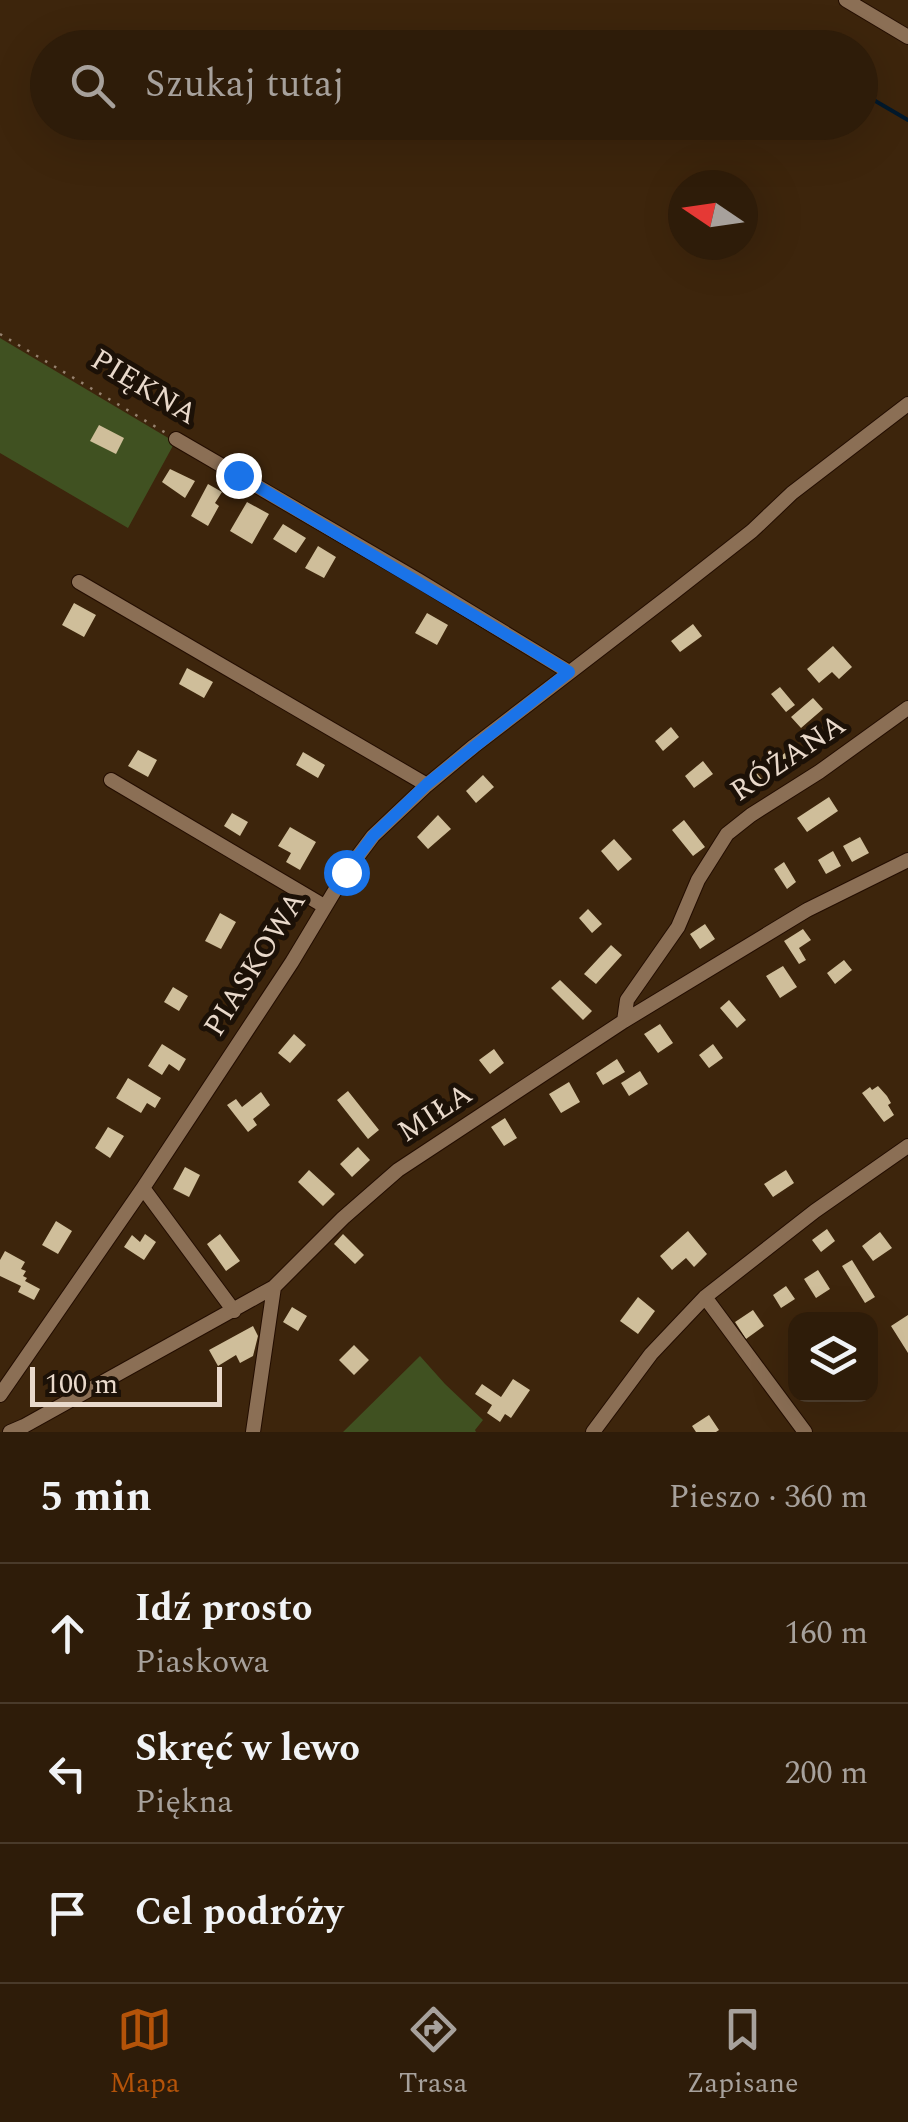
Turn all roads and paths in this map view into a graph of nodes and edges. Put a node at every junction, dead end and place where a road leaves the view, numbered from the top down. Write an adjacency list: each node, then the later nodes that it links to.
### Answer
1 (846, 0): 2 (street)
2 (908, 37)
3 (0, 334): 5 (path, PIĘKNA)
4 (908, 404): 7 (street, PIASKOWA)
5 (176, 439): 7 (street, PIĘKNA)
6 (79, 582): 10 (street)
7 (569, 672): 10 (street, PIASKOWA)
8 (908, 708): 13 (street, RÓŻANA)
9 (110, 780): 12 (street)
10 (427, 784): 12 (street, PIASKOWA)
11 (908, 860): 13 (street, MIŁA)
12 (324, 906): 15 (street, PIASKOWA)
13 (624, 1021): 16 (street, MIŁA)
14 (908, 1146): 17 (street)
15 (144, 1188): 18 (street); 19 (street, PIASKOWA)
16 (274, 1287): 18 (street, MIŁA); 21 (street)
17 (705, 1298): 22 (street); 23 (street)
18 (234, 1311): 20 (street, MIŁA)
19 (0, 1395)
20 (10, 1432)
21 (253, 1432)
22 (593, 1432)
23 (805, 1432)

